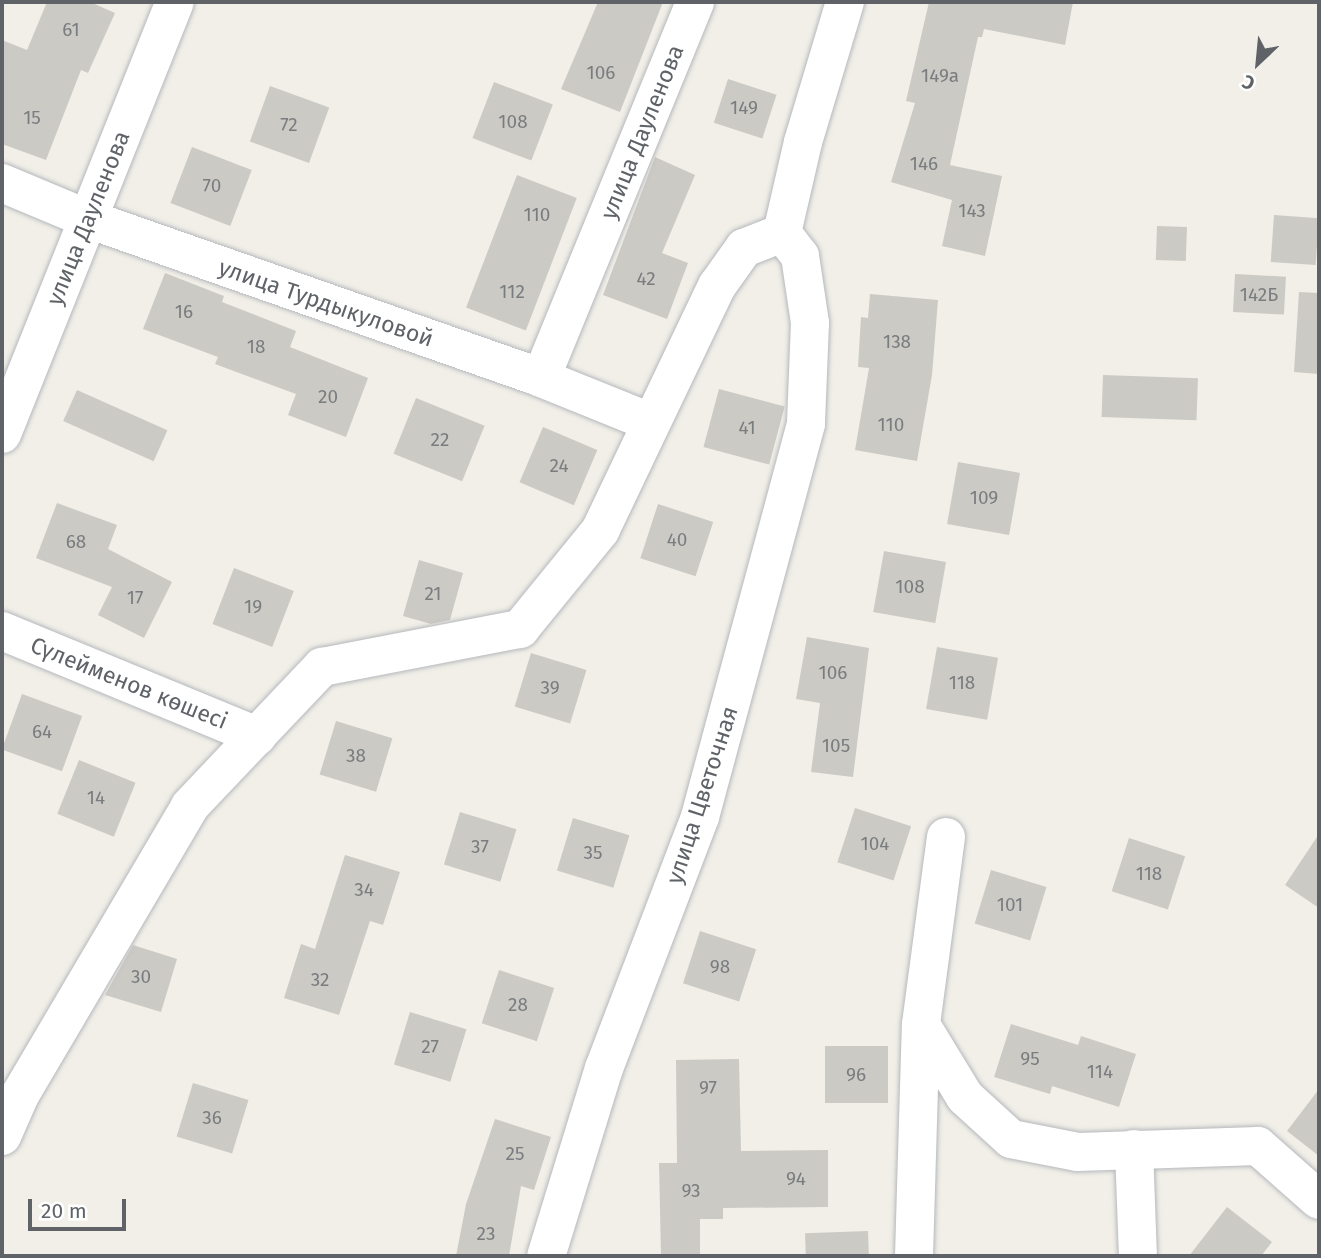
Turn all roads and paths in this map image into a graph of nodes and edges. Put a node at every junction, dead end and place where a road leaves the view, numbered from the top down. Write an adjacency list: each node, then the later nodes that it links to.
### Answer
1 (175, 2): 5 (street, улица Дауленова)
2 (695, 2): 7 (street, улица Дауленова)
3 (845, 2): 6 (street)
4 (2, 183): 5 (street, улица Турдыкуловой)
5 (88, 219): 7 (street, улица Турдыкуловой); 9 (street, улица Дауленова)
6 (782, 233): 8 (street); 17 (street, улица Цветочная)
7 (541, 378): 8 (street, улица Турдыкуловой)
8 (650, 422): 11 (street)
9 (2, 434)
10 (2, 631): 11 (street, Сүлейменов көшесі)
11 (257, 736): 14 (street)
12 (946, 837): 13 (street)
13 (921, 1025): 15 (street); 18 (street)
14 (2, 1136)
15 (1134, 1149): 16 (street); 19 (street)
16 (1319, 1199)
17 (551, 1254)
18 (915, 1256)
19 (1138, 1256)

